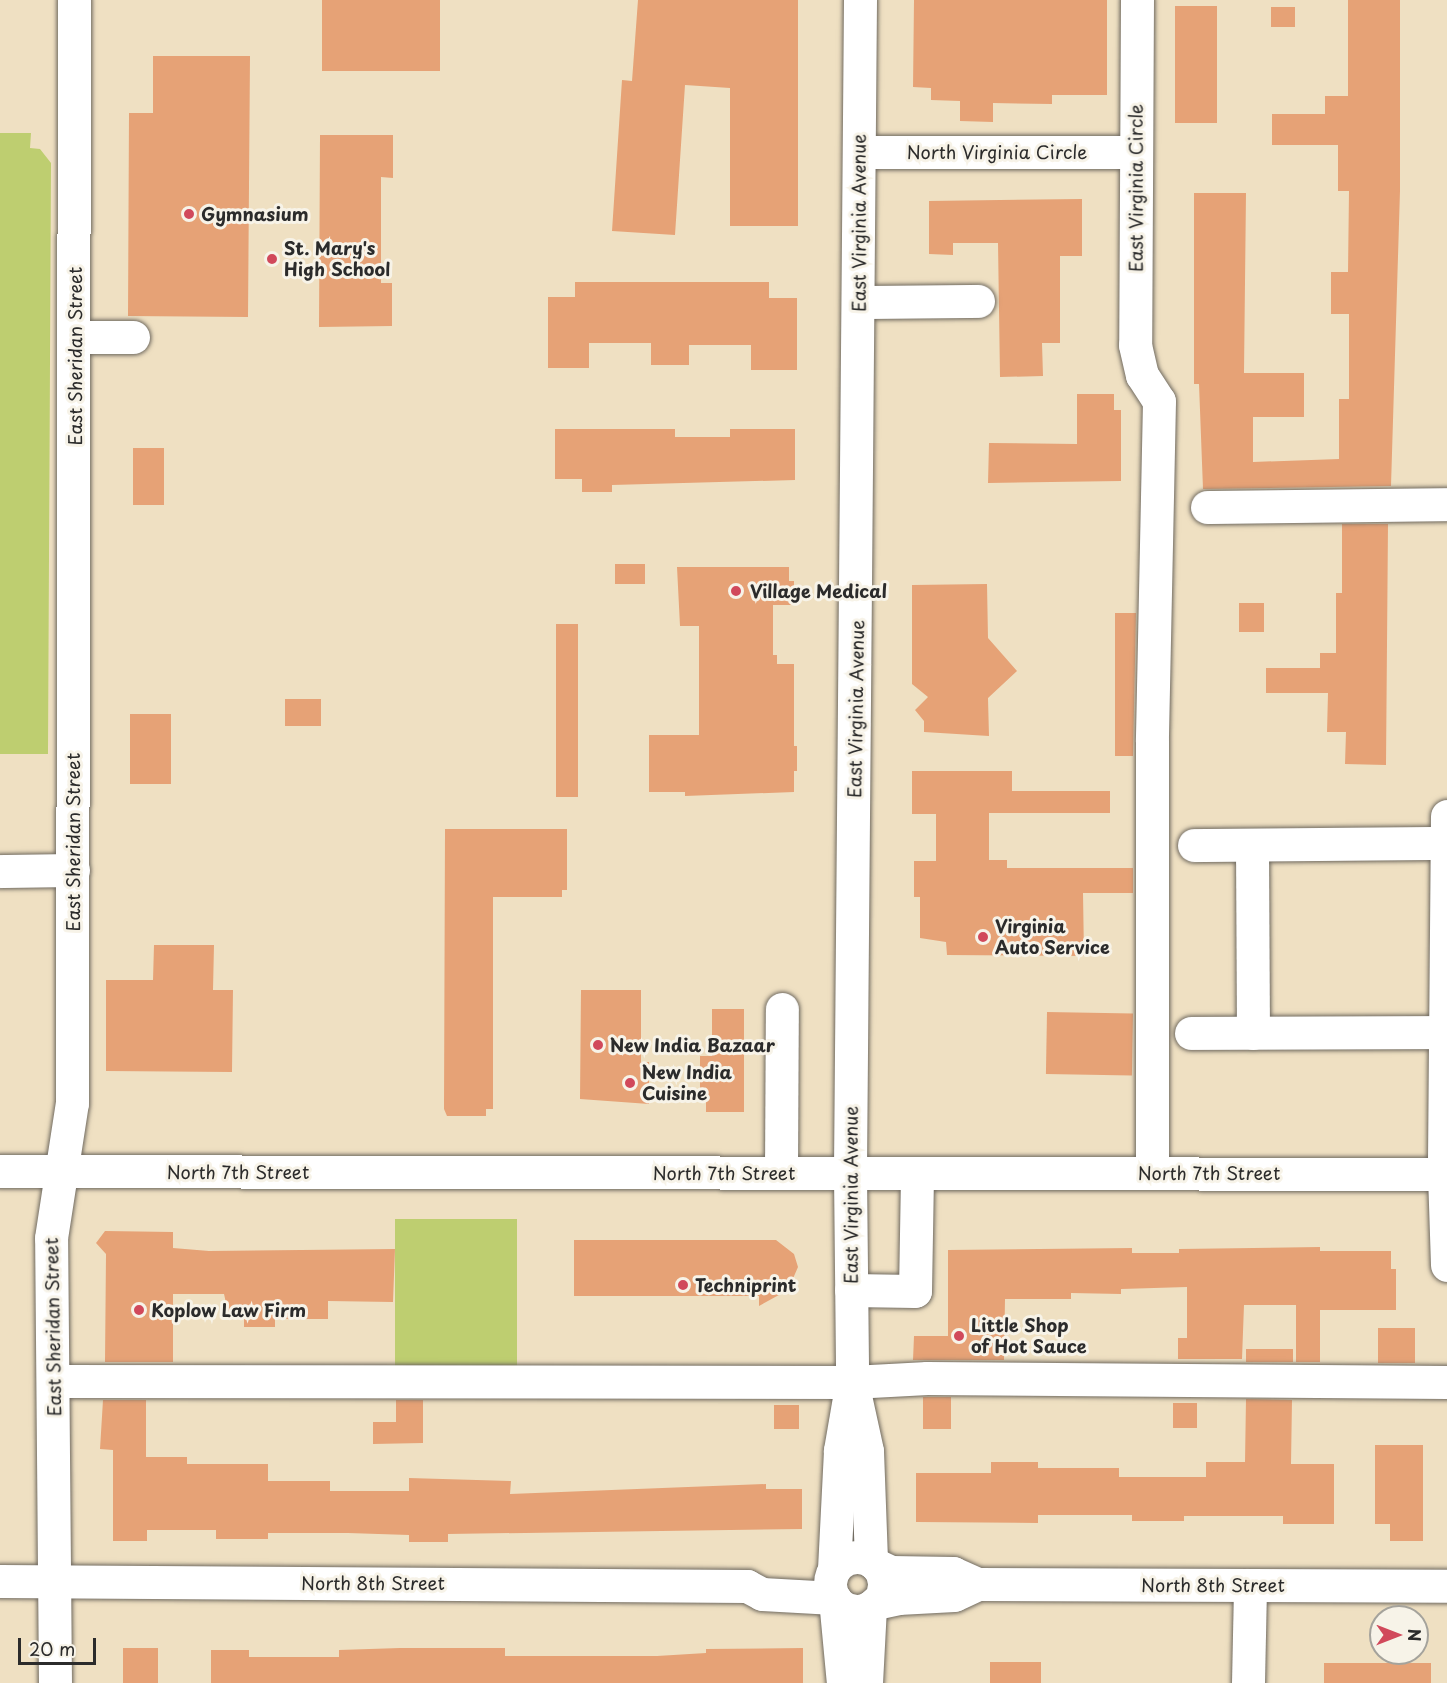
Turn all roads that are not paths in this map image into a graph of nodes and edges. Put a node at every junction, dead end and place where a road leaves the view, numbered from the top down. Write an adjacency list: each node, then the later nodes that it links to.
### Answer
1 (860, 0): 4 (street, East Virginia Avenue)
2 (1137, 0): 5 (street, East Virginia Circle)
3 (74, 7): 8 (street, East Sheridan Street)
4 (859, 152): 5 (street, North Virginia Circle); 7 (street, East Virginia Avenue)
5 (1135, 152): 28 (street, East Virginia Circle)
6 (978, 301): 7 (street)
7 (858, 302): 26 (street, East Virginia Avenue)
8 (75, 337): 9 (street); 16 (street, East Sheridan Street)
9 (133, 337)
10 (1447, 504): 11 (street)
11 (1207, 507)
12 (1447, 816): 13 (street)
13 (1447, 843): 15 (street); 18 (street)
14 (1194, 845): 15 (street)
15 (1252, 845): 22 (street)
16 (73, 870): 17 (street); 24 (street, East Sheridan Street)
17 (0, 871)
18 (1446, 978): 20 (street)
19 (782, 1009): 25 (street)
20 (1445, 1032): 22 (street); 29 (street)
21 (1191, 1033): 22 (street)
22 (1252, 1033)
23 (0, 1171): 24 (street, North 7th Street)
24 (59, 1171): 25 (street, North 7th Street); 32 (street, East Sheridan Street)
25 (780, 1173): 26 (street, North 7th Street)
26 (850, 1173): 27 (street, North 7th Street); 31 (street, East Virginia Avenue)
27 (917, 1173): 28 (street, North 7th Street); 31 (street)
28 (1152, 1173): 29 (street, North 7th Street)
29 (1445, 1174): 30 (street)
30 (1447, 1265)
31 (852, 1290): 33 (street, East Virginia Avenue)
32 (54, 1381): 33 (street); 37 (street, East Sheridan Street)
33 (852, 1382): 34 (street); 35 (street, East Virginia Avenue); 38 (street, East Virginia Avenue)
34 (1447, 1382)
35 (873, 1563): 38 (street); 39 (street, North 8th Street); 42 (street)
36 (0, 1581): 37 (street, North 8th Street)
37 (54, 1581): 38 (street, North 8th Street); 43 (street, East Sheridan Street)
38 (834, 1584): 42 (street); 44 (street, East Virginia Avenue)
39 (978, 1584): 40 (street, North 8th Street); 42 (street, North 8th Street)
40 (1250, 1585): 41 (street, North 8th Street); 46 (street)
41 (1447, 1586)
42 (873, 1605): 45 (street)
43 (55, 1683)
44 (843, 1683)
45 (866, 1683)
46 (1248, 1683)

